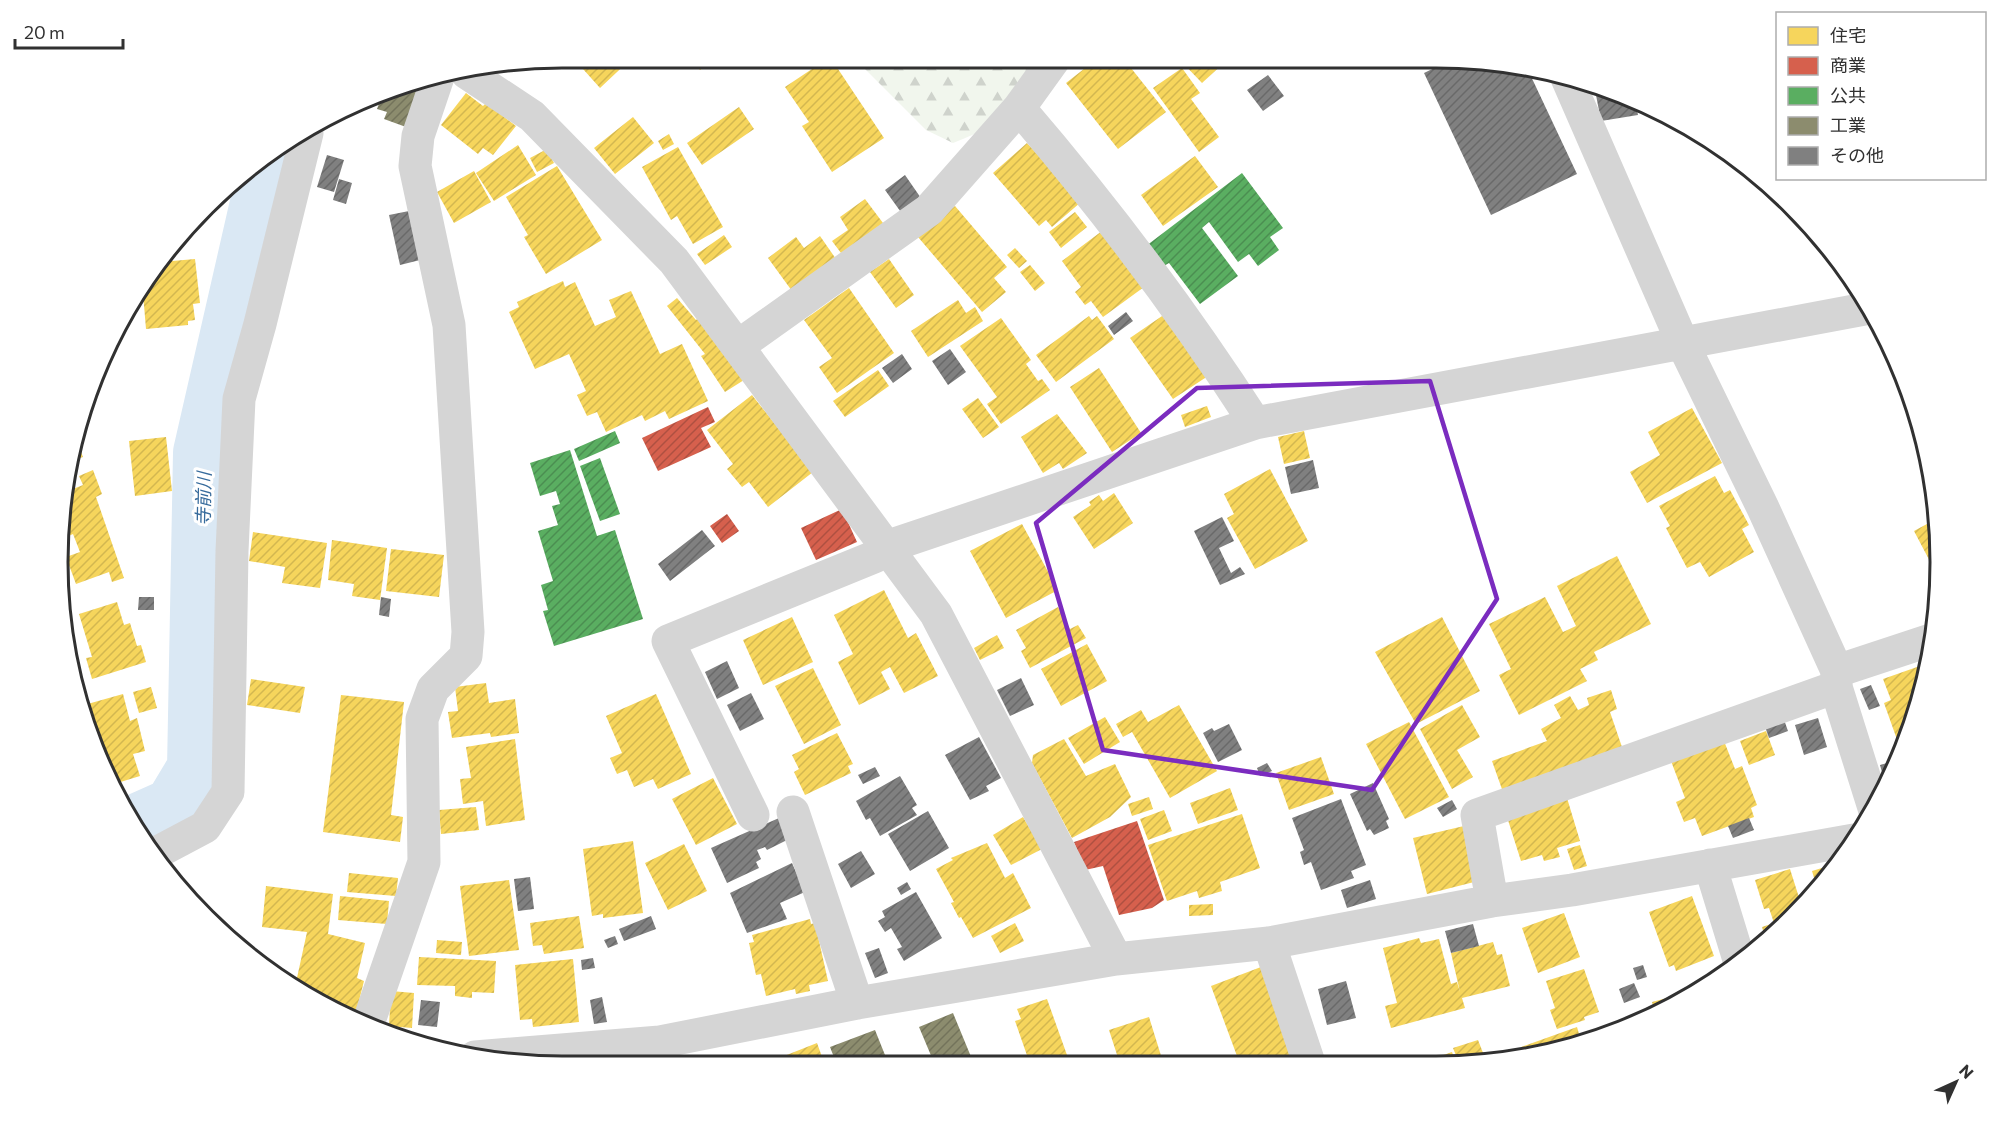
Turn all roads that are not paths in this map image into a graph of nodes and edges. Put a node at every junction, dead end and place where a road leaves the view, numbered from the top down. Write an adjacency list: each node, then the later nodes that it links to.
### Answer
1 (1048, 68): 5 (street)
2 (471, 76): 9 (street)
3 (436, 84): 25 (street)
4 (1571, 86): 8 (street)
5 (1019, 108): 9 (street); 10 (street)
6 (305, 140): 18 (street)
7 (1861, 310): 8 (street)
8 (1683, 344): 10 (street); 13 (street)
9 (738, 346): 11 (street)
10 (1255, 423): 11 (street)
11 (886, 547): 16 (street); 23 (street)
12 (1923, 643): 13 (street)
13 (1836, 679): 14 (street); 20 (street)
14 (1871, 797)
15 (793, 812): 24 (street)
16 (753, 814)
17 (1843, 842): 19 (street)
18 (161, 850)
19 (1710, 865): 20 (street); 22 (street)
20 (1492, 901): 21 (street)
21 (1269, 943): 23 (street); 27 (street)
22 (1737, 954)
23 (1116, 959): 24 (street)
24 (857, 1003): 26 (street)
25 (370, 1018)
26 (516, 1054)
27 (1307, 1056)

